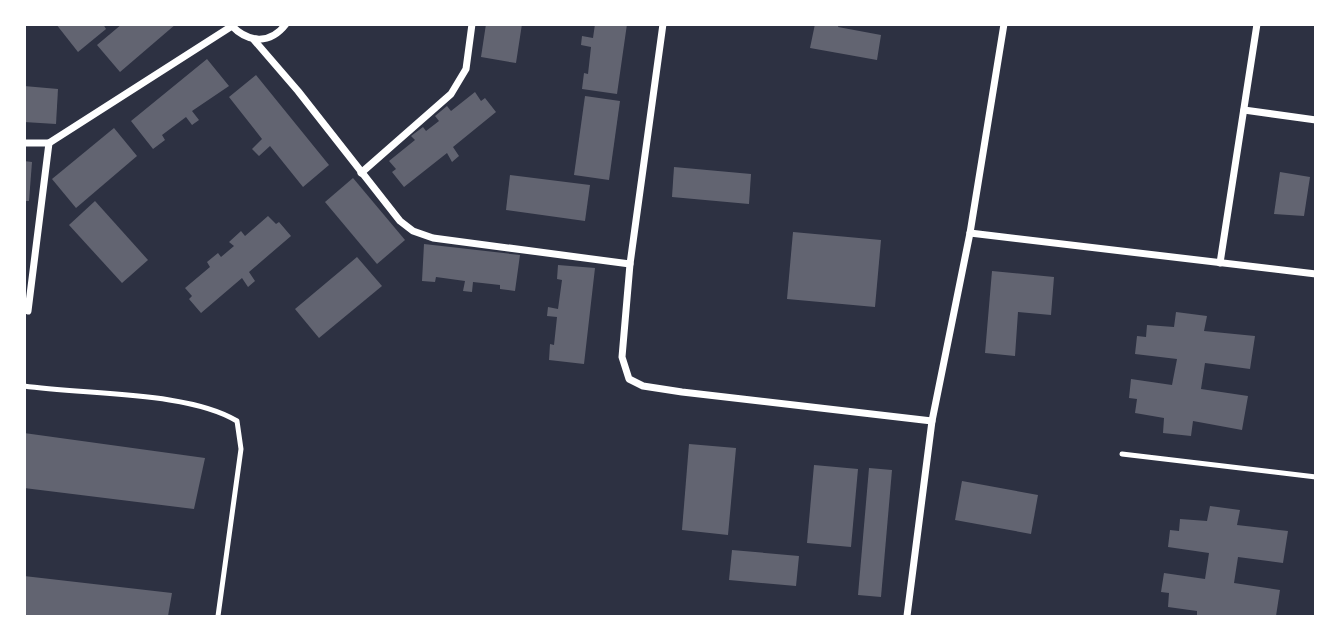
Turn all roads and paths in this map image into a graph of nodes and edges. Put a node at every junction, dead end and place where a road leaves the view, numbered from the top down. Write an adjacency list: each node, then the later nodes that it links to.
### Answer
1 (286, 24): 7 (street)
2 (472, 24): 12 (street)
3 (663, 24): 15 (street)
4 (1004, 24): 13 (street)
5 (1257, 24): 8 (street)
6 (232, 25): 7 (street); 11 (street)
7 (254, 40): 12 (street)
8 (1244, 110): 9 (street); 14 (street)
9 (1315, 120)
10 (24, 143): 11 (street)
11 (49, 143): 17 (street)
12 (361, 173): 15 (street)
13 (970, 233): 14 (street); 19 (street)
14 (1220, 262): 16 (street)
15 (630, 264): 19 (street)
16 (1315, 274)
17 (28, 311)
18 (24, 386): 22 (lane)
19 (932, 421): 23 (street)
20 (1122, 454): 21 (lane)
21 (1315, 477)
22 (218, 617)
23 (907, 617)

